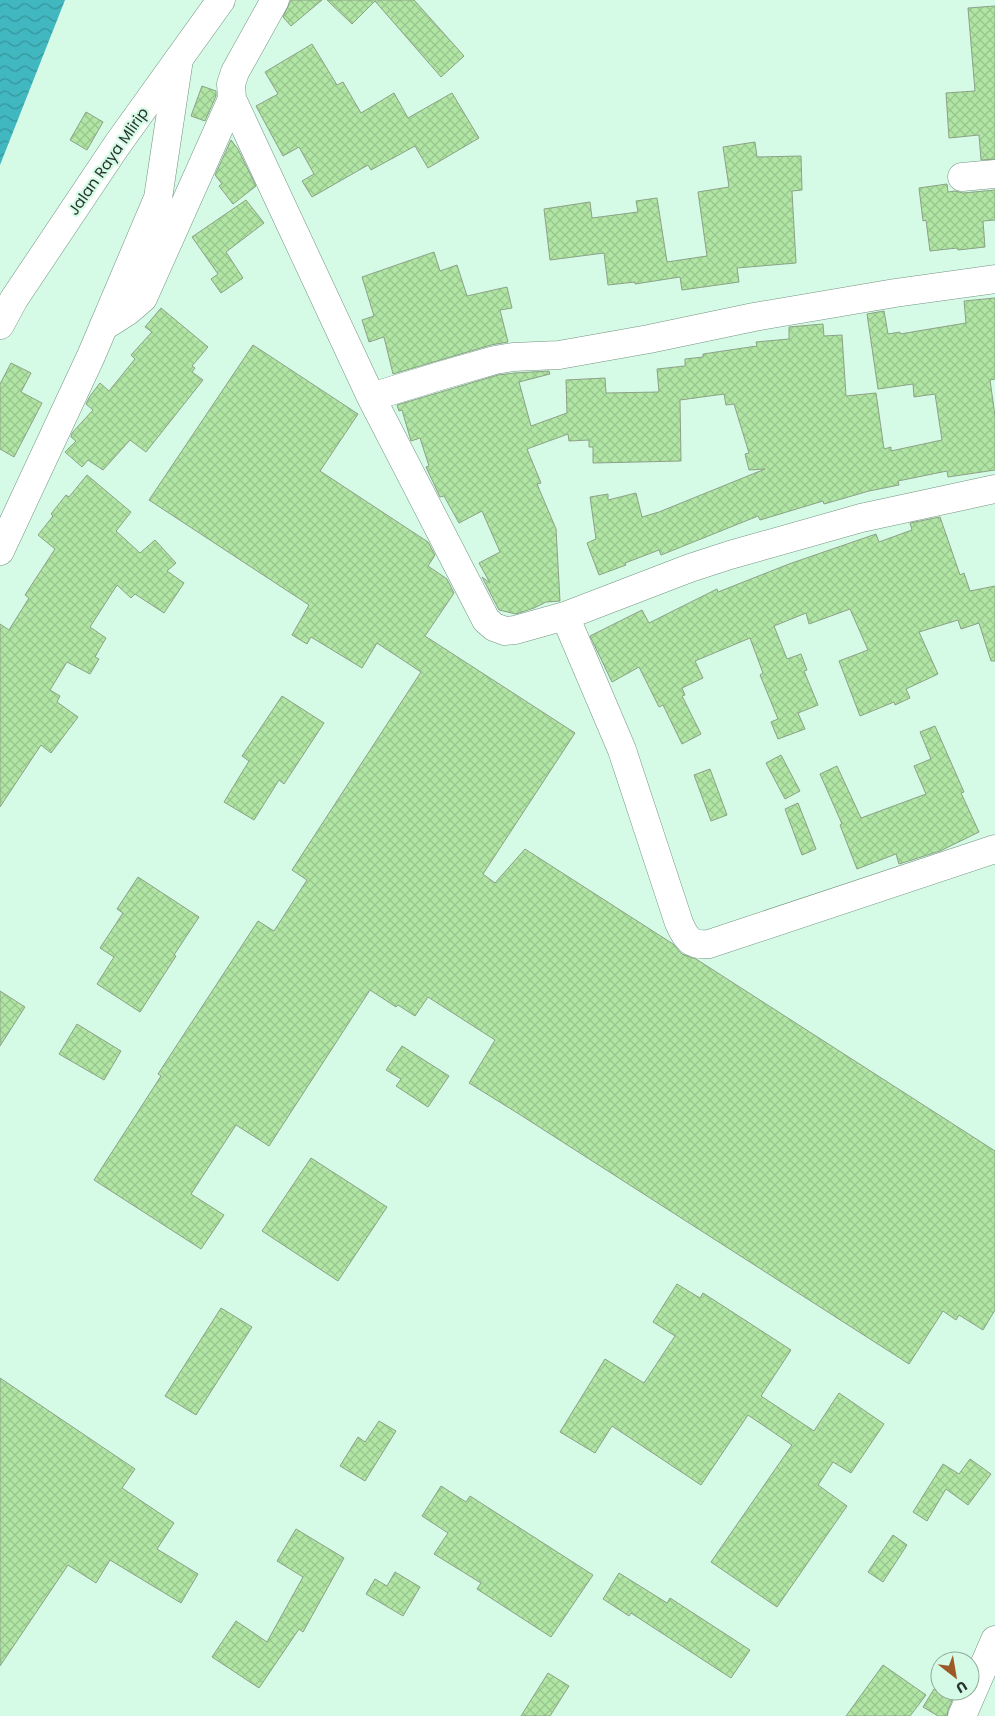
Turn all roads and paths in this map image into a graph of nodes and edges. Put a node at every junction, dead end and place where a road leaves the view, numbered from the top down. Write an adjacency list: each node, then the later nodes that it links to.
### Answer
1 (199, 0): 4 (street)
2 (221, 0): 4 (street, Jalan Raya Mlirip)
3 (275, 0): 5 (street)
4 (186, 49): 9 (street, Jalan Raya Mlirip); 10 (street)
5 (232, 99): 10 (street); 11 (street)
6 (995, 174): 7 (street)
7 (962, 177)
8 (995, 279): 11 (street)
9 (0, 325)
10 (103, 327): 13 (street)
11 (371, 397): 14 (street)
12 (995, 489): 14 (street)
13 (0, 551)
14 (565, 616): 15 (street)
15 (995, 849)
16 (995, 1640): 17 (street)
17 (962, 1716)

